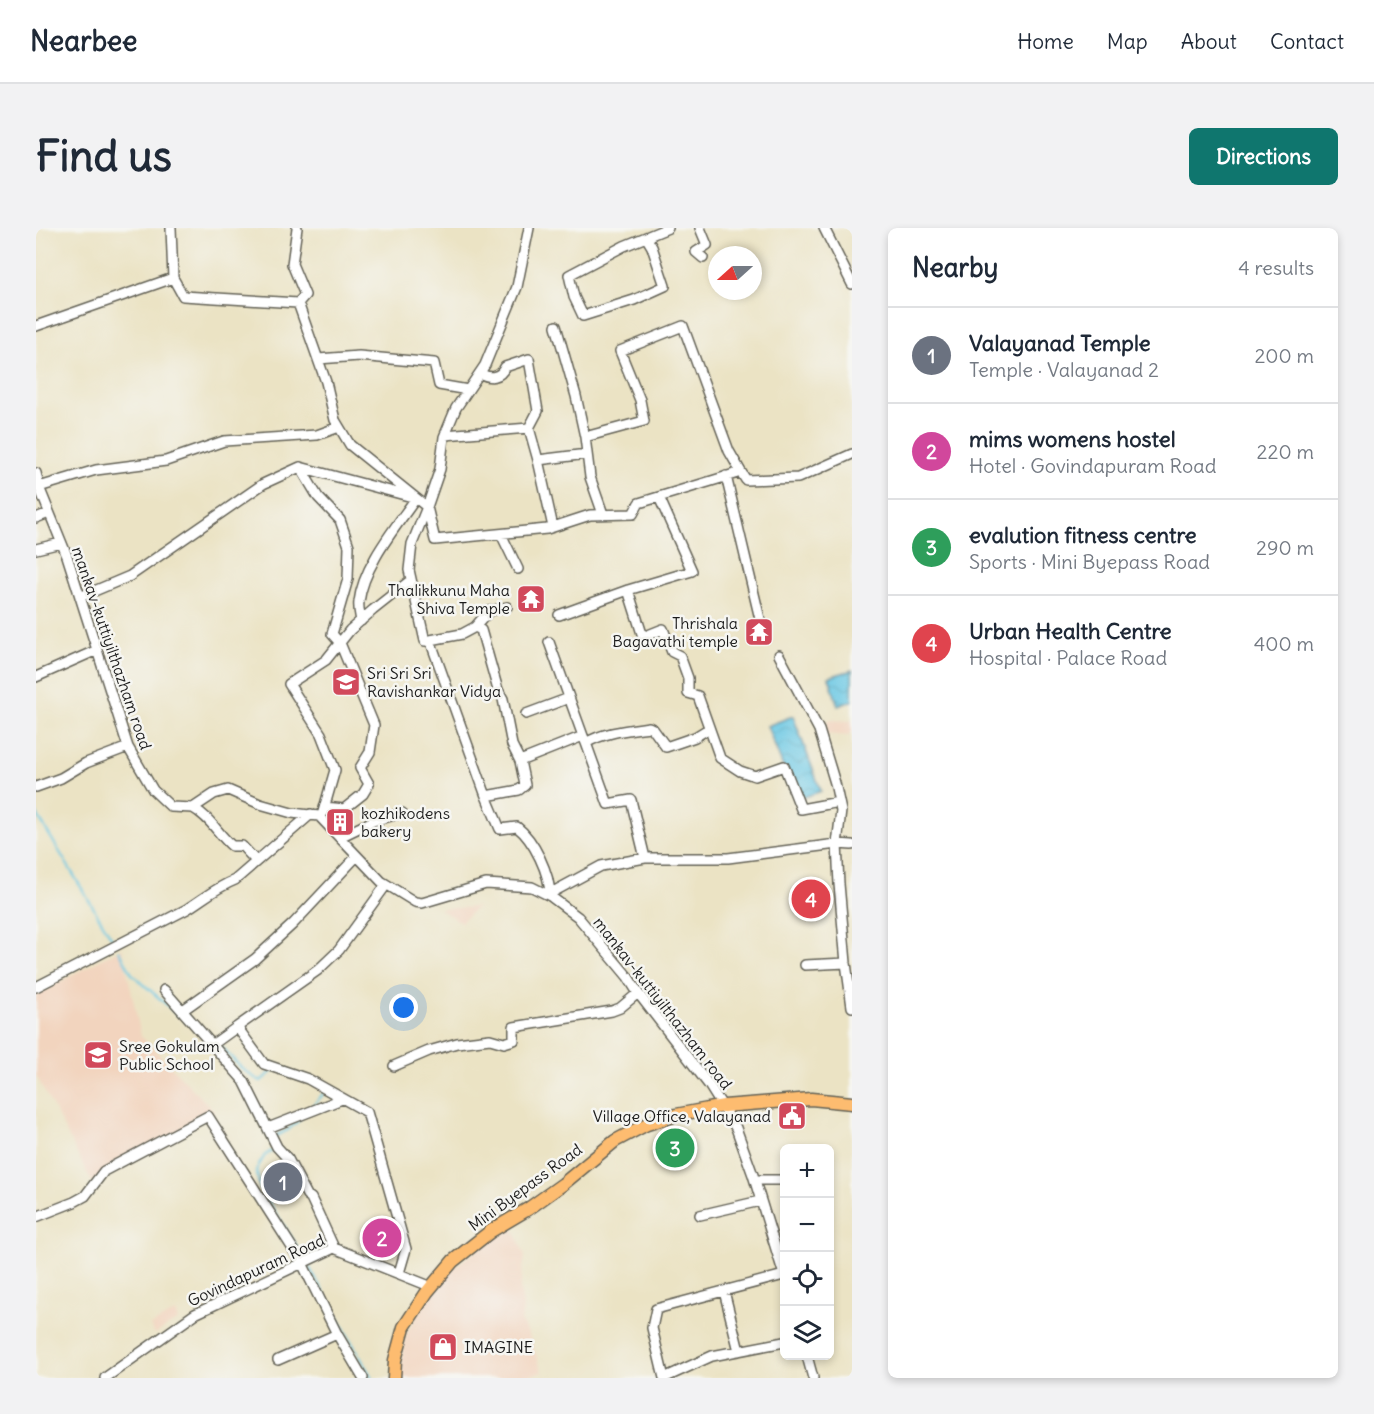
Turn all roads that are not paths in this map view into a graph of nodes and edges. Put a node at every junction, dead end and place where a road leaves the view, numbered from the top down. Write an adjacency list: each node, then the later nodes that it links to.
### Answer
1 (171, 228): 9 (street)
2 (297, 228): 11 (street)
3 (529, 228): 15 (street)
4 (668, 228): 7 (street)
5 (700, 228): 8 (street)
6 (824, 228): 10 (street)
7 (646, 237): 7 (street)
8 (703, 258)
9 (173, 278): 11 (street); 12 (street)
10 (852, 284)
11 (298, 303): 14 (street)
12 (36, 326)
13 (556, 326): 20 (street)
14 (318, 359): 16 (street); 17 (street)
15 (480, 373): 16 (street); 18 (street)
16 (468, 390): 19 (street)
17 (339, 426): 28 (street); 30 (street)
18 (529, 428): 19 (street); 23 (street)
19 (445, 435): 31 (street)
20 (585, 437): 21 (street); 25 (street)
21 (587, 454): 23 (street); 33 (street)
22 (852, 454): 25 (street)
23 (538, 460): 35 (street)
24 (300, 467): 30 (street); 42 (street); 50 (street)
25 (741, 472): 27 (street)
26 (36, 473): 28 (street, mankav-kuttiyilthazham road)
27 (726, 476): 29 (street); 45 (street)
28 (39, 487): 32 (street, mankav-kuttiyilthazham road)
29 (659, 497): 33 (street); 41 (street)
30 (416, 498): 31 (street); 46 (street)
31 (427, 507): 36 (street); 40 (street)
32 (50, 513): 34 (street); 37 (street, mankav-kuttiyilthazham road)
33 (603, 514): 35 (street)
34 (36, 518)
35 (552, 527): 36 (street)
36 (501, 534): 39 (street)
37 (61, 543): 38 (street); 42 (street, mankav-kuttiyilthazham road)
38 (36, 549)
39 (518, 570)
40 (411, 580): 46 (street); 48 (street)
41 (628, 590): 44 (street); 56 (street)
42 (80, 597): 51 (street, mankav-kuttiyilthazham road)
43 (507, 607): 47 (street)
44 (559, 615)
45 (760, 619)
46 (361, 621): 50 (street)
47 (475, 627): 48 (street); 59 (street)
48 (430, 640): 61 (street)
49 (549, 642): 54 (street)
50 (340, 643): 63 (street); 63 (street)
51 (97, 650): 53 (street); 58 (street, mankav-kuttiyilthazham road)
52 (779, 655): 62 (street)
53 (36, 677)
54 (569, 698): 55 (street); 57 (street)
55 (526, 714)
56 (708, 729): 57 (street); 62 (street)
57 (585, 739): 59 (street); 72 (street)
58 (128, 747): 60 (street); 64 (street, mankav-kuttiyilthazham road)
59 (520, 761): 61 (street)
60 (36, 787)
61 (486, 796): 75 (street)
62 (839, 802): 69 (street)
63 (325, 807): 67 (street)
64 (193, 808): 66 (street, mankav-kuttiyilthazham road); 73 (street)
65 (402, 813): 68 (street)
66 (311, 814): 67 (street, mankav-kuttiyilthazham road); 73 (street)
67 (322, 818): 68 (street, mankav-kuttiyilthazham road)
68 (340, 837): 71 (street, mankav-kuttiyilthazham road)
69 (837, 844): 70 (street); 72 (street); 76 (street)
70 (852, 845)
71 (357, 856): 74 (street, mankav-kuttiyilthazham road); 82 (street)
72 (645, 858): 75 (street)
73 (256, 861): 78 (street)
74 (386, 885): 75 (street, mankav-kuttiyilthazham road); 83 (street)
75 (551, 894): 80 (street, mankav-kuttiyilthazham road)
76 (846, 963): 77 (street); 81 (street)
77 (805, 965)
78 (36, 987)
79 (164, 990): 82 (street)
80 (638, 993): 85 (street); 88 (street, mankav-kuttiyilthazham road)
81 (852, 1007)
82 (183, 1010): 84 (street)
83 (237, 1027): 84 (street); 86 (street)
84 (212, 1044): 89 (street)
85 (394, 1065)
86 (342, 1099): 89 (street); 98 (street)
87 (852, 1103): 88 (main road, Mini Byepass Road)
88 (724, 1106): 90 (street, mankav-kuttiyilthazham road); 100 (main road, Mini Byepass Road)
89 (267, 1128): 95 (street)
90 (755, 1180): 91 (street); 92 (street, mankav-kuttiyilthazham road)
91 (780, 1180)
92 (760, 1201): 93 (street); 97 (street, mankav-kuttiyilthazham road)
93 (700, 1215)
94 (36, 1217): 96 (street)
95 (334, 1248): 96 (street, Govindapuram Road); 98 (street, Govindapuram Road)
96 (302, 1263): 102 (street); 107 (street, Govindapuram Road)
97 (780, 1263)
98 (399, 1273): 100 (street, Govindapuram Road)
99 (780, 1276): 101 (street)
100 (432, 1287): 109 (main road, Mini Byepass Road)
101 (724, 1291): 104 (street); 110 (street)
102 (337, 1334): 105 (street); 108 (street)
103 (780, 1343): 104 (street)
104 (739, 1351): 110 (street)
105 (278, 1360)
106 (808, 1360): 111 (street)
107 (105, 1378)
108 (363, 1378)
109 (394, 1378)
110 (664, 1378)
111 (813, 1378)

